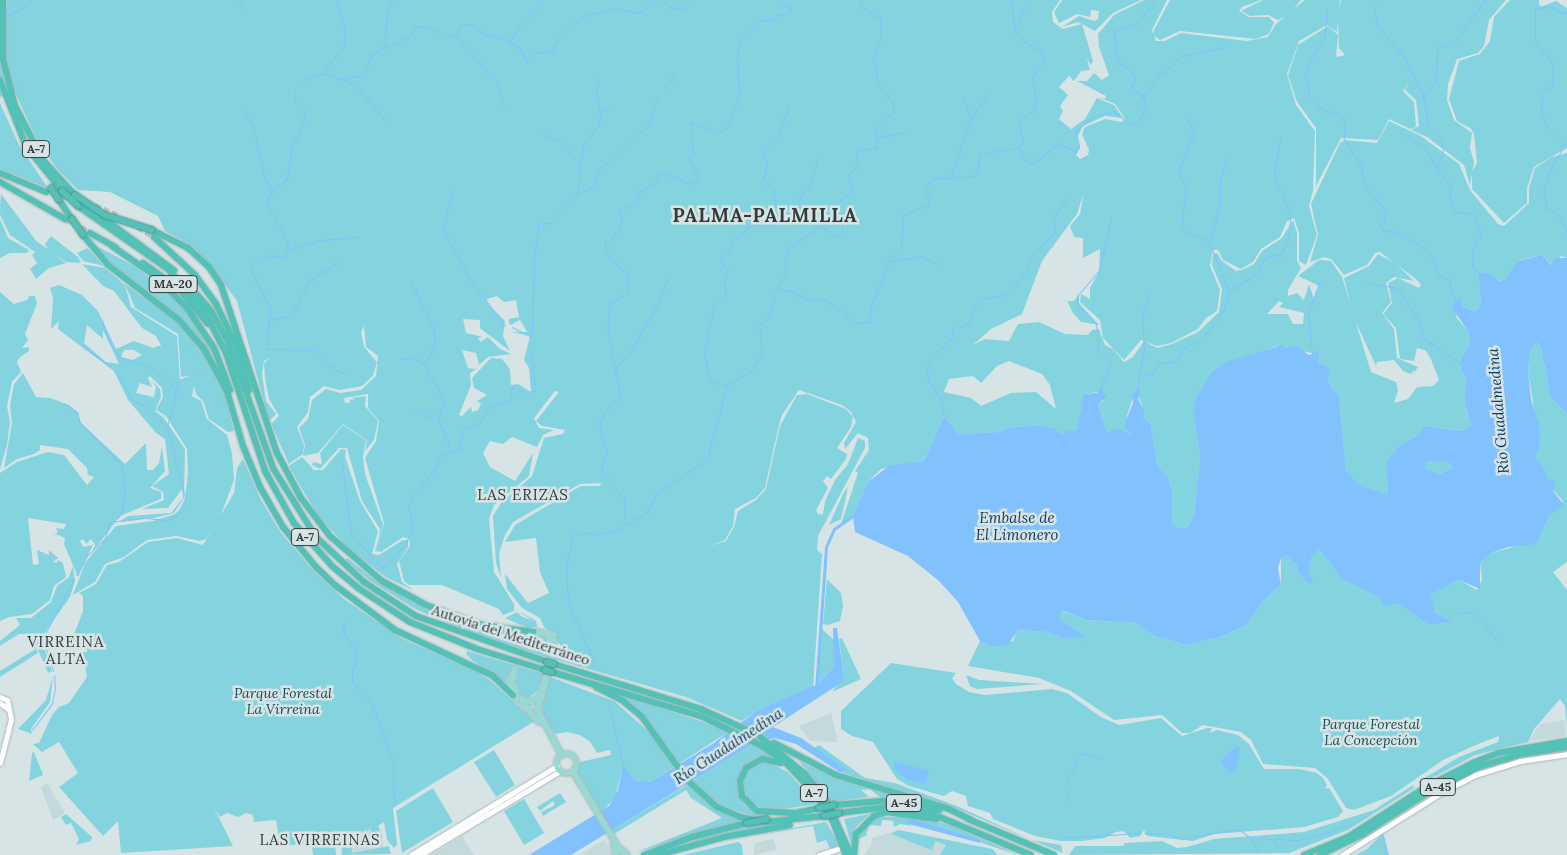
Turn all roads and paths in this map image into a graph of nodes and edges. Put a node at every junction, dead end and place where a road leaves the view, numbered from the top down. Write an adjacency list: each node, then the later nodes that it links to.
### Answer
1 (3, 0): 3 (highway, Autovía del Mediterráneo / A-7)
2 (0, 80): 3 (highway, Autovía del Mediterráneo / A-7)
3 (8, 94): 4 (highway, Autovía del Mediterráneo / A-7); 8 (highway, Autovía del Mediterráneo / A-7, bridge)
4 (26, 146): 7 (highway); 8 (highway, Autovía del Mediterráneo / A-7, bridge)
5 (0, 173): 7 (highway)
6 (0, 182): 9 (highway)
7 (49, 190): 9 (highway, bridge)
8 (81, 205): 11 (highway, bridge); 14 (highway, Autovía del Mediterráneo / A-7); 16 (highway, Autovía del Mediterráneo / A-7, bridge)
9 (69, 219): 10 (highway, bridge)
10 (87, 234): 12 (highway, MA-20); 17 (highway)
11 (153, 234): 13 (highway, MA-20); 15 (highway)
12 (112, 246): 14 (highway, MA-20); 17 (highway)
13 (216, 304): 15 (highway); 16 (highway, MA-20)
14 (219, 339): 21 (highway, Autovía del Mediterráneo / A-7)
15 (254, 383): 18 (highway)
16 (258, 430): 29 (highway, Autovía del Mediterráneo / A-7)
17 (256, 480): 22 (highway)
18 (534, 632): 19 (main road); 23 (main road)
19 (522, 645)
20 (515, 669): 22 (main road)
21 (570, 677): 29 (highway, Autovía del Mediterráneo / A-7); 38 (highway)
22 (513, 694): 25 (main road)
23 (540, 696): 25 (main road); 32 (main road)
24 (0, 697): 27 (main road)
25 (521, 701): 32 (main road)
26 (0, 703): 27 (main road)
27 (10, 714): 33 (main road)
28 (1567, 740): 54 (highway, A-45)
29 (766, 743): 36 (highway, Autovía del Mediterráneo / A-7); 39 (highway); 51 (highway, Autovía del Mediterráneo / A-7)
30 (1567, 747): 55 (highway, A-45)
31 (1567, 754): 56 (main road)
32 (561, 756): 34 (main road); 35 (main road)
33 (0, 763)
34 (559, 768): 35 (main road); 43 (main road); 44 (main road)
35 (572, 772): 41 (main road)
36 (797, 774): 37 (highway); 50 (highway, Autovía del Mediterráneo / A-7)
37 (795, 813): 39 (highway, A-45, bridge); 47 (highway, A-45, bridge)
38 (822, 817): 40 (highway, A-45, bridge); 48 (highway)
39 (972, 820): 53 (highway, A-45)
40 (953, 821): 51 (highway); 52 (highway, A-45)
41 (611, 836): 45 (main road); 46 (main road)
42 (838, 849): 49 (main road)
43 (410, 855)
44 (420, 855)
45 (617, 855)
46 (627, 855)
47 (644, 855)
48 (658, 855)
49 (819, 855)
50 (846, 855)
51 (853, 855)
52 (1031, 855)
53 (1054, 855)
54 (1304, 855)
55 (1320, 855)
56 (1342, 855)

